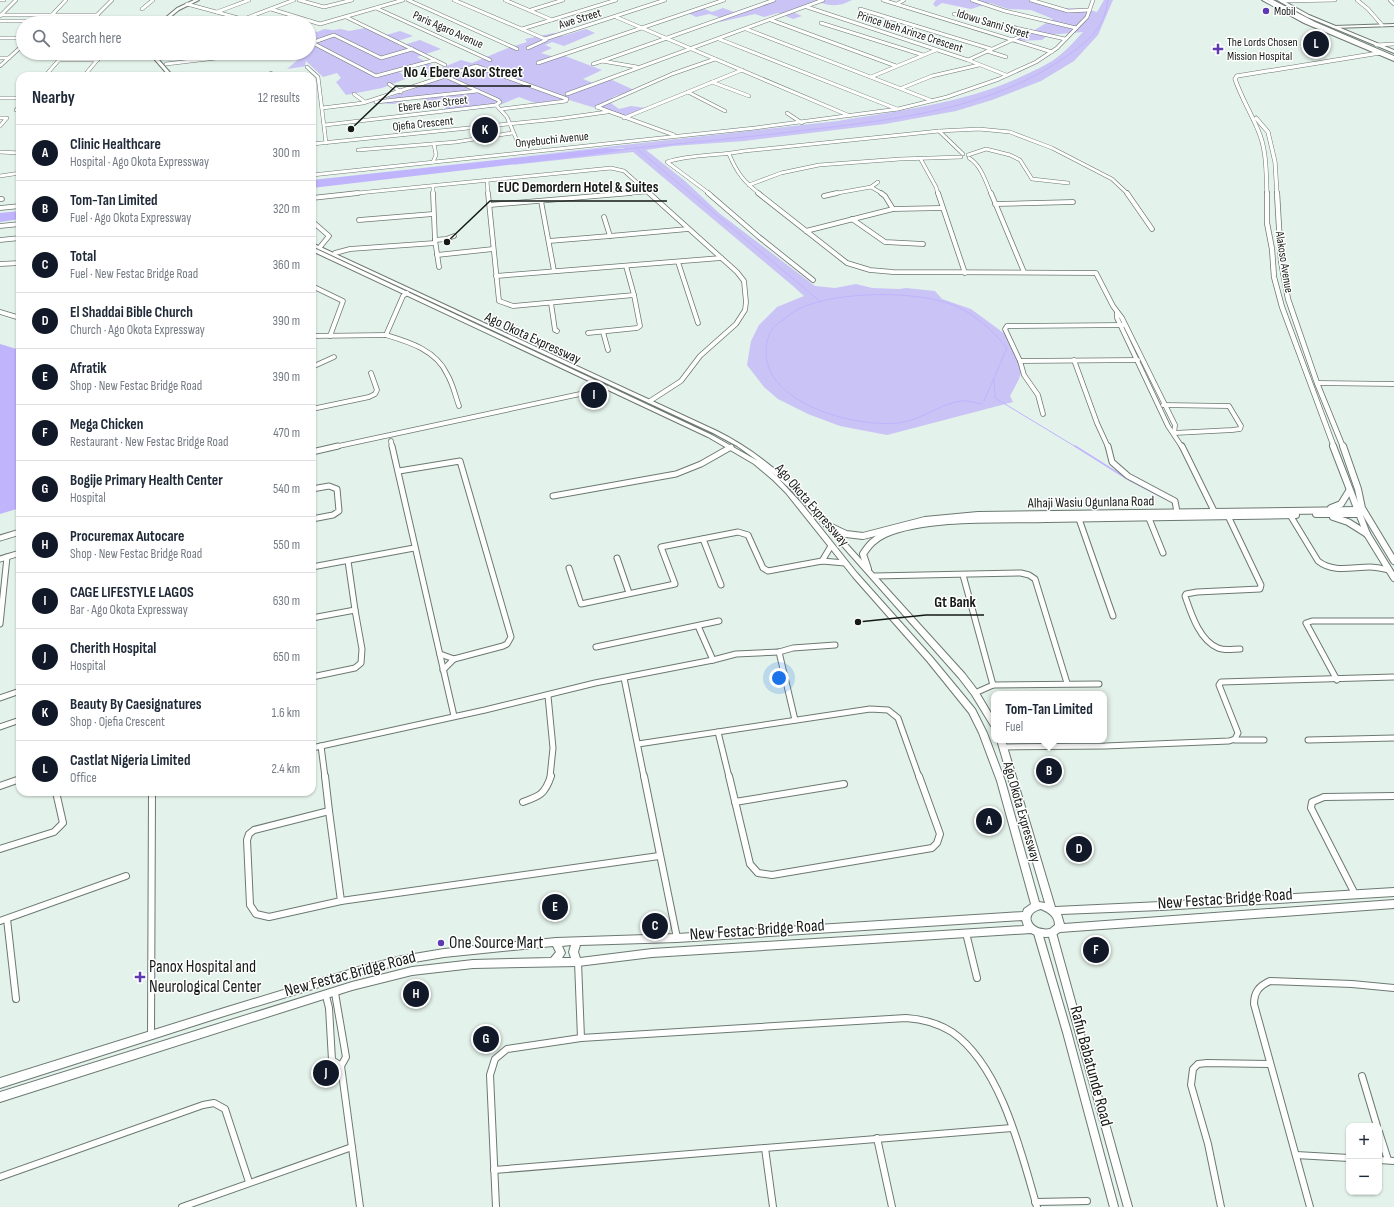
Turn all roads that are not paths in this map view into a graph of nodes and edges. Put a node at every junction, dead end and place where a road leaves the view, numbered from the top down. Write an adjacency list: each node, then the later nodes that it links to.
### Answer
1 (0, 0): 2 (street)
2 (4, 0)
3 (16, 0): 51 (street)
4 (66, 0): 49 (street)
5 (112, 0): 50 (street)
6 (153, 0): 42 (street)
7 (191, 0): 52 (main road)
8 (197, 0): 37 (main road)
9 (250, 0): 47 (street)
10 (294, 0): 43 (street)
11 (299, 0): 12 (street)
12 (352, 0)
13 (403, 0): 41 (street)
14 (408, 0): 87 (street)
15 (454, 0): 70 (street)
16 (513, 0): 35 (street)
17 (563, 0): 45 (street)
18 (616, 0): 59 (street)
19 (665, 0): 58 (street, Awe Street)
20 (724, 0): 68 (street)
21 (774, 0): 76 (street)
22 (823, 0): 40 (street)
23 (883, 0): 38 (street, Idowu Sanni Street)
24 (904, 0): 38 (street)
25 (972, 0): 69 (street)
26 (1031, 0): 46 (street)
27 (1093, 0): 46 (street)
28 (1264, 0): 73 (main road)
29 (1269, 0): 73 (highway)
30 (1274, 0): 36 (highway)
31 (1319, 0): 32 (street); 36 (street)
32 (1335, 0)
33 (1357, 0): 66 (street)
34 (1390, 0): 39 (street)
35 (507, 1): 45 (street)
36 (1282, 2): 67 (main road); 96 (highway)
37 (187, 4): 47 (street); 53 (main road)
38 (896, 4): 80 (street, Idowu Sanni Street)
39 (1394, 4)
40 (807, 7): 60 (street); 90 (street, Prince Ibeh Arinze Crescent)
41 (376, 8): 57 (street); 107 (street, Paris Agaro Avenue)
42 (142, 9)
43 (271, 9): 55 (street); 56 (street)
44 (860, 9): 89 (street)
45 (531, 10): 59 (street)
46 (1090, 10): 69 (street, Onyebuchi Avenue)
47 (216, 12): 54 (street)
48 (954, 14): 72 (street)
49 (52, 15): 50 (street); 51 (street)
50 (98, 15)
51 (1, 16)
52 (164, 16)
53 (168, 16)
54 (232, 16)
55 (252, 16)
56 (293, 16)
57 (346, 17): 63 (street); 86 (street)
58 (616, 17): 68 (street); 77 (street, Awe Street)
59 (552, 20): 70 (street)
60 (770, 20): 71 (street); 116 (street)
61 (0, 21): 62 (street)
62 (16, 21)
63 (316, 23)
64 (821, 23): 95 (street)
65 (1394, 25): 66 (main road)
66 (1382, 26): 67 (main road)
67 (1334, 27): 84 (main road)
68 (642, 28): 76 (street); 110 (street)
69 (1076, 28): 79 (street, Onyebuchi Avenue)
70 (522, 29): 77 (street)
71 (746, 29): 78 (street); 128 (street)
72 (1028, 31): 79 (street); 80 (street)
73 (1336, 35): 94 (main road); 96 (highway)
74 (0, 38): 75 (street)
75 (16, 38)
76 (667, 38): 88 (street); 108 (street)
77 (545, 39): 85 (street, Awe Street)
78 (719, 39): 88 (street); 145 (street)
79 (1065, 39): 93 (street, Onyebuchi Avenue)
80 (1011, 40): 89 (street); 93 (street, Idowu Sanni Street)
81 (316, 41): 86 (street)
82 (316, 43): 106 (street)
83 (1394, 44): 84 (street)
84 (1376, 45): 96 (main road)
85 (528, 48)
86 (412, 49): 106 (street)
87 (517, 49)
88 (691, 49): 100 (street); 118 (street)
89 (991, 49): 91 (street)
90 (936, 50): 95 (street); 109 (street, Prince Ibeh Arinze Crescent)
91 (988, 51): 97 (street); 109 (street)
92 (16, 52): 99 (street)
93 (1052, 52): 126 (street, Onyebuchi Avenue)
94 (1380, 54): 96 (main road); 157 (street, Alakoso Avenue); 158 (street, Alakoso Avenue)
95 (923, 55): 116 (street)
96 (1394, 56)
97 (1006, 57)
98 (0, 58): 99 (street)
99 (9, 58): 115 (street)
100 (716, 59): 119 (street); 147 (street)
101 (59, 60): 102 (street); 120 (street)
102 (98, 60): 121 (street)
103 (158, 60): 122 (main road)
104 (163, 60): 111 (main road)
105 (199, 60): 111 (street)
106 (435, 60): 114 (street)
107 (490, 60)
108 (602, 60): 112 (street); 118 (street)
109 (968, 60): 113 (street, Prince Ibeh Arinze Crescent)
110 (538, 63)
111 (166, 64): 123 (main road)
112 (593, 64)
113 (980, 64): 126 (street, Prince Ibeh Arinze Crescent); 131 (street)
114 (445, 65)
115 (0, 66)
116 (896, 66): 128 (street)
117 (307, 67): 124 (street)
118 (638, 68): 136 (street)
119 (742, 70): 129 (street); 149 (street)
120 (48, 72)
121 (88, 72)
122 (168, 72)
123 (172, 72)
124 (313, 72)
125 (316, 74): 143 (street)
126 (1006, 75): 140 (street, Onyebuchi Avenue)
127 (447, 77): 132 (street); 133 (street); 144 (street)
128 (871, 77): 131 (street)
129 (712, 82): 134 (street); 137 (street)
130 (389, 84): 133 (street)
131 (902, 88): 140 (street)
132 (477, 91): 141 (street); 142 (street)
133 (400, 92): 141 (street)
134 (688, 92): 146 (street); 151 (street)
135 (354, 94): 141 (street)
136 (568, 94)
137 (749, 96)
138 (0, 98): 139 (street)
139 (16, 98)
140 (930, 100): 145 (street, Onyebuchi Avenue)
141 (364, 103): 143 (street)
142 (496, 105): 144 (street); 154 (street, Ebere Asor Street)
143 (322, 108): 154 (street)
144 (502, 109): 152 (street)
145 (898, 109): 149 (street, Onyebuchi Avenue)
146 (725, 111)
147 (606, 112): 151 (street); 152 (street, Ojefia Crescent)
148 (787, 113): 153 (street)
149 (851, 116): 153 (street, Onyebuchi Avenue)
150 (0, 118): 155 (street)
151 (624, 118): 160 (street)
152 (510, 123): 159 (street); 161 (street, Ojefia Crescent)
153 (802, 123): 160 (street, Onyebuchi Avenue)
154 (325, 125): 161 (street)
155 (0, 126)
156 (940, 131): 168 (street); 169 (street); 203 (street)
157 (1259, 131): 158 (street); 185 (street, Alakoso Avenue)
158 (1268, 131): 186 (street, Alakoso Avenue)
159 (512, 133): 163 (street); 164 (street)
160 (675, 136): 172 (street, Onyebuchi Avenue)
161 (326, 143): 162 (street, Ojefia Crescent)
162 (316, 144)
163 (434, 144): 165 (street); 172 (street)
164 (518, 144)
165 (358, 150)
166 (0, 152): 167 (street)
167 (16, 153)
168 (729, 154): 179 (street); 230 (street)
169 (962, 156): 170 (street); 171 (street)
170 (968, 156): 178 (street); 189 (street)
171 (920, 158): 179 (street); 193 (street)
172 (433, 162): 174 (street, Onyebuchi Avenue)
173 (16, 173): 175 (street)
174 (316, 175)
175 (0, 176)
176 (487, 180): 180 (street); 182 (street); 190 (street)
177 (878, 182): 181 (street)
178 (1068, 183)
179 (749, 185): 204 (street)
180 (433, 186): 184 (street); 195 (street)
181 (871, 187): 183 (street); 194 (street)
182 (648, 192): 187 (street); 202 (street)
183 (824, 196)
184 (316, 198)
185 (1267, 199): 186 (street); 215 (street, Alakoso Avenue)
186 (1276, 199): 216 (street, Alakoso Avenue)
187 (541, 201): 190 (street); 210 (street)
188 (1073, 202): 189 (street)
189 (996, 204): 227 (street)
190 (490, 205): 214 (street)
191 (16, 206): 192 (street)
192 (0, 208)
193 (942, 208): 194 (street); 228 (street)
194 (892, 209): 197 (street)
195 (433, 214): 198 (street); 209 (street)
196 (604, 217): 206 (street)
197 (852, 219): 204 (street); 211 (street)
198 (360, 220)
199 (16, 224): 201 (street)
200 (316, 225): 213 (street)
201 (0, 226)
202 (688, 229): 206 (street); 220 (street)
203 (1152, 229)
204 (806, 232): 228 (street)
205 (454, 236): 209 (street)
206 (610, 236): 210 (street)
207 (16, 238): 208 (street)
208 (0, 240)
209 (435, 241): 218 (street); 219 (street)
210 (549, 241): 226 (street)
211 (923, 244)
212 (316, 246): 213 (main road, Ago Okota Expressway)
213 (320, 247): 218 (main road, Ago Okota Expressway)
214 (493, 249): 219 (street); 229 (street)
215 (1272, 249): 216 (street); 270 (street, Alakoso Avenue)
216 (1280, 250): 255 (street, Alakoso Avenue)
217 (316, 251): 232 (main road, Ago Okota Expressway)
218 (335, 253): 258 (main road, Ago Okota Expressway)
219 (437, 255): 225 (street)
220 (721, 258): 221 (street); 258 (street)
221 (678, 262): 224 (street); 238 (street)
222 (16, 263): 223 (street)
223 (0, 264)
224 (626, 266): 226 (street); 233 (street)
225 (438, 267)
226 (554, 271): 229 (street)
227 (1024, 272): 228 (street); 236 (street)
228 (965, 273)
229 (496, 276): 234 (street)
230 (813, 280)
231 (316, 288): 246 (street)
232 (407, 293): 244 (street); 257 (main road, Ago Okota Expressway)
233 (634, 295): 234 (street); 242 (street)
234 (551, 303): 241 (street)
235 (0, 312): 237 (street)
236 (1116, 312): 239 (street); 240 (street)
237 (16, 317)
238 (698, 323)
239 (1120, 325): 240 (street); 250 (street); 252 (street)
240 (1126, 325): 251 (street)
241 (557, 331)
242 (603, 332): 243 (street); 247 (street)
243 (588, 333)
244 (386, 335): 246 (street); 261 (street)
245 (316, 336): 246 (street)
246 (330, 336)
247 (608, 350)
248 (334, 357): 253 (street)
249 (1074, 360): 250 (street); 252 (street); 272 (street)
250 (1135, 360): 251 (street); 259 (street)
251 (1141, 360): 260 (street)
252 (1020, 361): 263 (street)
253 (316, 366)
254 (371, 373): 262 (street)
255 (1317, 383): 256 (street); 274 (street, Alakoso Avenue)
256 (1394, 384)
257 (608, 388): 266 (main road, Ago Okota Expressway); 267 (street)
258 (650, 401): 281 (main road, Ago Okota Expressway)
259 (1158, 405): 260 (street); 264 (street)
260 (1164, 405): 264 (street); 264 (street)
261 (459, 406)
262 (316, 408)
263 (1043, 414)
264 (1174, 433): 275 (street)
265 (391, 441): 268 (street)
266 (731, 447): 271 (street); 286 (main road, Ago Okota Expressway)
267 (316, 451)
268 (399, 471): 287 (street); 317 (street)
269 (316, 488): 279 (street)
270 (1350, 491): 273 (street); 274 (street, Alakoso Avenue)
271 (553, 496)
272 (1177, 512): 275 (street, Alhaji Wasiu Ogunlana Road); 276 (street, Alhaji Wasiu Ogunlana Road)
273 (1322, 512): 274 (street, Alhaji Wasiu Ogunlana Road); 275 (street, Alhaji Wasiu Ogunlana Road); 277 (street, Alhaji Wasiu Ogunlana Road); 283 (street)
274 (1360, 512): 283 (street, Alakoso Avenue); 295 (street, Alakoso Avenue)
275 (1215, 514): 276 (street, Alhaji Wasiu Ogunlana Road); 278 (street, Alhaji Wasiu Ogunlana Road)
276 (1147, 515): 280 (street, Alhaji Wasiu Ogunlana Road); 281 (street, Alhaji Wasiu Ogunlana Road); 288 (street)
277 (1290, 515): 278 (street, Alhaji Wasiu Ogunlana Road); 299 (street)
278 (1228, 516): 314 (street)
279 (316, 518)
280 (1079, 519): 301 (street, Alhaji Wasiu Ogunlana Road); 306 (street)
281 (824, 524): 301 (main road, Ago Okota Expressway)
282 (16, 533): 284 (street)
283 (1367, 534): 299 (street, Alakoso Avenue)
284 (0, 538)
285 (703, 539): 294 (street); 303 (street); 304 (street)
286 (831, 546): 294 (street); 296 (main road, Ago Okota Expressway)
287 (414, 548): 293 (street); 316 (street)
288 (1164, 553)
289 (16, 554): 290 (street)
290 (7, 557): 292 (street); 310 (street)
291 (617, 558): 304 (street)
292 (0, 559)
293 (348, 561): 297 (street); 305 (street)
294 (822, 561): 296 (street)
295 (1394, 562)
296 (845, 563): 361 (main road, Ago Okota Expressway)
297 (316, 566)
298 (569, 568): 304 (street)
299 (1389, 570): 302 (street, Alakoso Avenue)
300 (963, 574): 301 (street); 324 (street); 326 (street)
301 (872, 575): 328 (main road, Ago Okota Expressway)
302 (1394, 578)
303 (721, 585)
304 (629, 593)
305 (355, 610): 307 (street); 320 (street)
306 (1113, 616)
307 (316, 617)
308 (719, 621): 311 (street)
309 (1394, 621): 323 (street)
310 (0, 624)
311 (698, 626): 313 (street); 318 (street)
312 (834, 646): 315 (street)
313 (596, 647)
314 (1240, 649)
315 (779, 652): 318 (street); 333 (street)
316 (440, 654): 317 (street); 319 (street)
317 (454, 659): 319 (street)
318 (713, 660): 322 (street)
319 (443, 670): 331 (street)
320 (316, 676)
321 (1394, 677): 323 (street)
322 (624, 678): 329 (street); 341 (street)
323 (1337, 680): 338 (street)
324 (1068, 683): 325 (street); 326 (street)
325 (1099, 684)
326 (993, 686): 328 (street)
327 (16, 692): 330 (street)
328 (975, 692): 332 (main road, Ago Okota Expressway)
329 (548, 696): 331 (street); 351 (street)
330 (0, 698)
331 (454, 716): 343 (street)
332 (991, 719)
333 (796, 720): 336 (street); 352 (street)
334 (16, 721): 335 (street)
335 (0, 726)
336 (718, 732): 341 (street); 352 (street)
337 (1394, 739): 340 (street)
338 (1235, 740): 339 (street); 342 (street)
339 (1264, 740)
340 (1308, 740)
341 (638, 744): 355 (street)
342 (1002, 744): 362 (main road, Ago Okota Expressway)
343 (321, 746): 344 (street); 353 (street)
344 (316, 747)
345 (16, 780): 347 (street)
346 (844, 784): 352 (street)
347 (0, 786)
348 (57, 796): 354 (street)
349 (152, 796): 377 (street)
350 (1394, 796): 357 (street)
351 (524, 802)
352 (735, 802)
353 (330, 811): 359 (street); 359 (street)
354 (0, 849)
355 (659, 856): 359 (street); 368 (street)
356 (126, 876): 364 (street)
357 (1355, 894): 358 (main road); 362 (main road)
358 (1393, 894)
359 (341, 901)
360 (1394, 904): 366 (main road, New Festac Bridge Road)
361 (1036, 906): 362 (main road); 363 (main road)
362 (1053, 910): 366 (main road)
363 (1026, 916): 365 (main road); 368 (main road, New Festac Bridge Road)
364 (3, 920): 376 (street)
365 (1035, 931): 366 (main road); 367 (main road, New Festac Bridge Road); 403 (street, Rafiu Babatunde Road)
366 (1055, 931): 404 (street, Rafiu Babatunde Road)
367 (966, 933): 371 (main road, New Festac Bridge Road); 373 (street)
368 (678, 938): 369 (main road, New Festac Bridge Road)
369 (578, 941): 370 (main road, New Festac Bridge Road); 371 (main road)
370 (556, 942): 372 (main road); 377 (main road, New Festac Bridge Road)
371 (578, 962): 372 (main road, New Festac Bridge Road); 378 (street)
372 (553, 963): 375 (main road, New Festac Bridge Road)
373 (977, 978)
374 (1394, 988): 379 (street)
375 (330, 994): 380 (street); 380 (street); 383 (main road, New Festac Bridge Road)
376 (16, 999)
377 (151, 1036): 382 (main road, New Festac Bridge Road)
378 (581, 1038): 385 (street); 393 (street)
379 (1270, 1064): 390 (street); 405 (street)
380 (341, 1066): 388 (street)
381 (1362, 1076): 384 (street)
382 (0, 1083)
383 (0, 1098)
384 (1376, 1123)
385 (1012, 1128): 386 (street); 397 (street)
386 (877, 1138): 389 (street); 402 (street)
387 (1382, 1139): 392 (street)
388 (352, 1147): 395 (street); 399 (street)
389 (765, 1148): 393 (street); 401 (street)
390 (1296, 1155): 391 (street); 406 (street)
391 (1346, 1158)
392 (1391, 1161)
393 (494, 1170): 400 (street)
394 (0, 1177): 395 (street)
395 (249, 1182): 398 (street)
396 (1087, 1201): 397 (street)
397 (1036, 1205)
398 (182, 1207)
399 (360, 1207)
400 (496, 1207)
401 (773, 1207)
402 (892, 1207)
403 (1114, 1207)
404 (1128, 1207)
405 (1221, 1207)
406 (1310, 1207)

